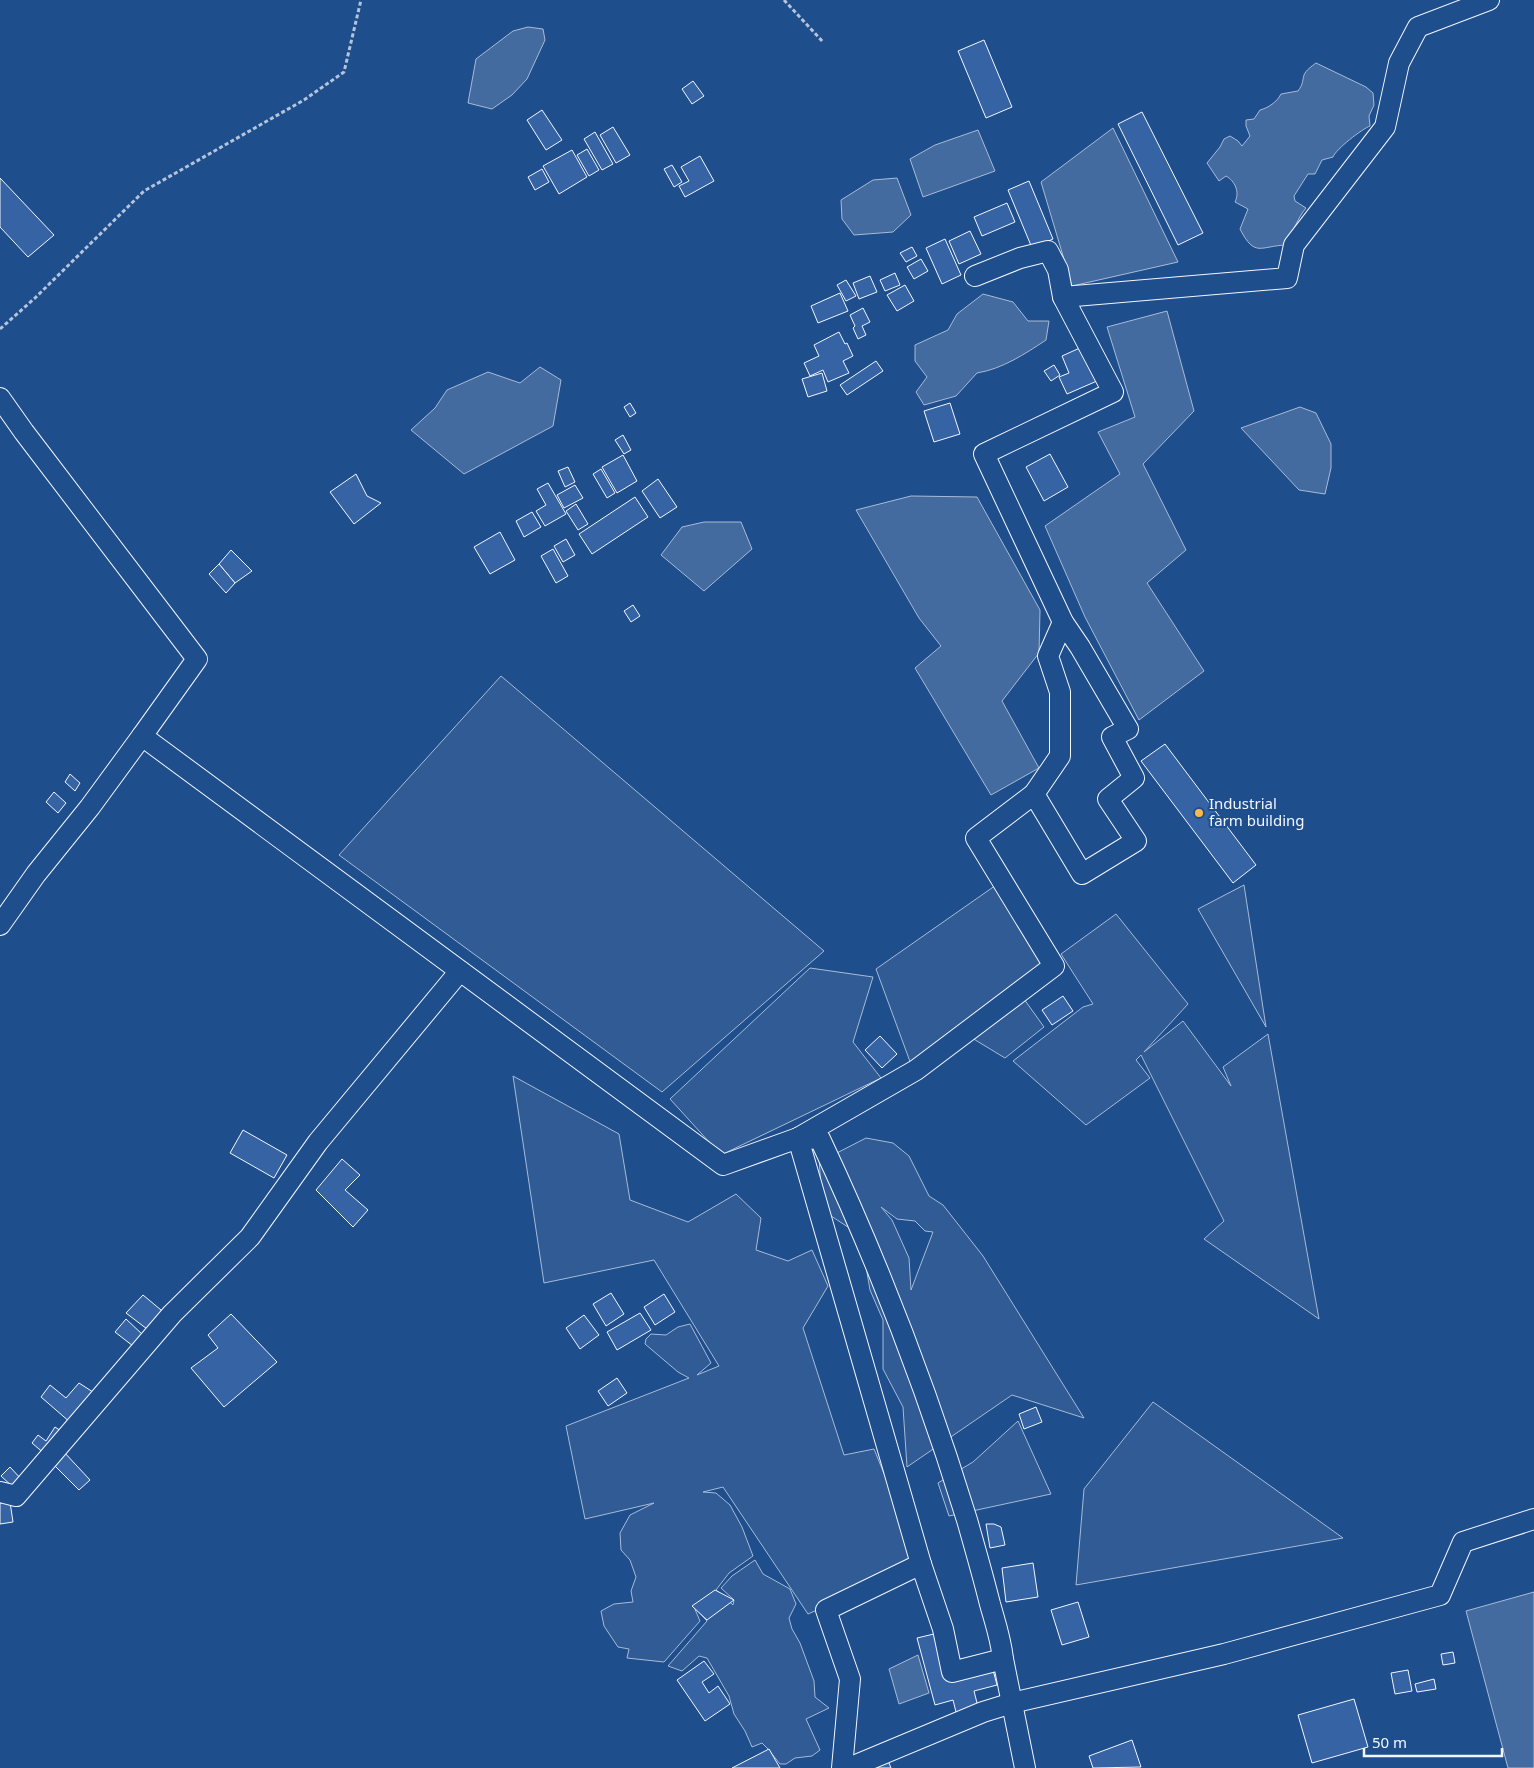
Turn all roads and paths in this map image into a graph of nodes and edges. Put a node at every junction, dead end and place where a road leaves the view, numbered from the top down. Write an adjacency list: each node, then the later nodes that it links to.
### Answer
1 (361, 0): 7 (path)
2 (784, 0): 4 (path)
3 (1489, 0): 6 (street)
4 (823, 42)
5 (975, 276): 6 (street)
6 (1063, 297): 9 (street)
7 (0, 328)
8 (0, 398): 10 (street)
9 (1063, 622): 11 (street); 11 (street)
10 (142, 736): 12 (street); 13 (street)
11 (1034, 794): 14 (street)
12 (0, 925)
13 (460, 971): 14 (street); 15 (street)
14 (798, 1138): 17 (street); 18 (street)
15 (0, 1492)
16 (1534, 1519): 19 (street)
17 (921, 1564): 18 (street); 20 (street)
18 (1003, 1659): 19 (street)
19 (1012, 1703): 21 (street); 22 (street)
20 (842, 1768)
21 (849, 1768)
22 (1025, 1768)

